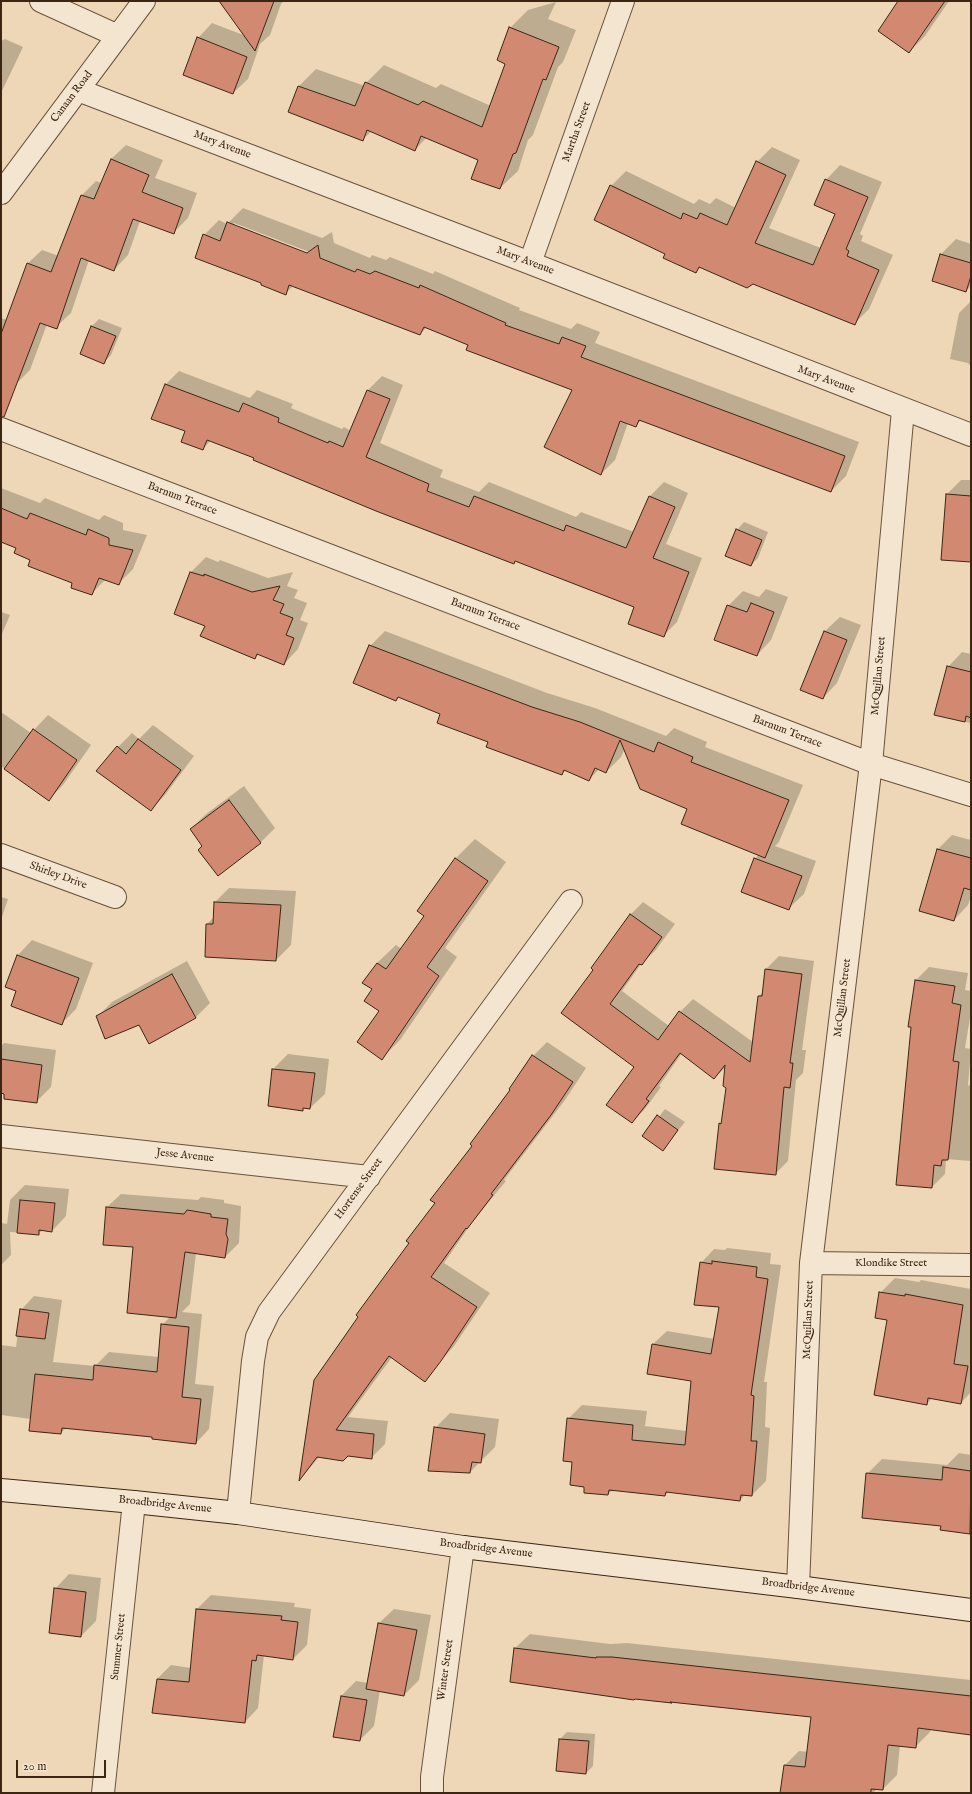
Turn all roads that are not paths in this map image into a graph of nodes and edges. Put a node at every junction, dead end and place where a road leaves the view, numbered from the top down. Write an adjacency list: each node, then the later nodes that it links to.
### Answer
1 (41, 1): 4 (street)
2 (144, 1): 4 (street, Canaan Road)
3 (623, 1): 7 (street, Martha Street)
4 (118, 36): 5 (street, Canaan Road)
5 (78, 90): 6 (street, Canaan Road); 7 (street, Mary Avenue)
6 (1, 193)
7 (530, 263): 8 (street, Mary Avenue)
8 (903, 410): 10 (street, Mary Avenue); 11 (street, McQuillan Street)
9 (1, 429): 11 (street, Barnum Terrace)
10 (971, 435)
11 (871, 764): 12 (street, Barnum Terrace); 18 (street, McQuillan Street)
12 (971, 795)
13 (1, 855): 14 (street, Shirley Drive)
14 (115, 897)
15 (571, 902): 17 (street, Hortense Street)
16 (1, 1136): 17 (street, Jesse Avenue)
17 (369, 1177): 22 (street, Hortense Street)
18 (811, 1263): 19 (street, Klondike Street); 24 (street, McQuillan Street)
19 (971, 1265)
20 (1, 1490): 21 (street, Broadbridge Avenue)
21 (134, 1502): 22 (street, Broadbridge Avenue); 26 (street, Summer Street)
22 (238, 1513): 23 (street, Broadbridge Avenue)
23 (463, 1547): 24 (street, Broadbridge Avenue); 27 (street, Winter Street)
24 (798, 1587): 25 (street, Broadbridge Avenue)
25 (971, 1610)
26 (103, 1793)
27 (432, 1793)

